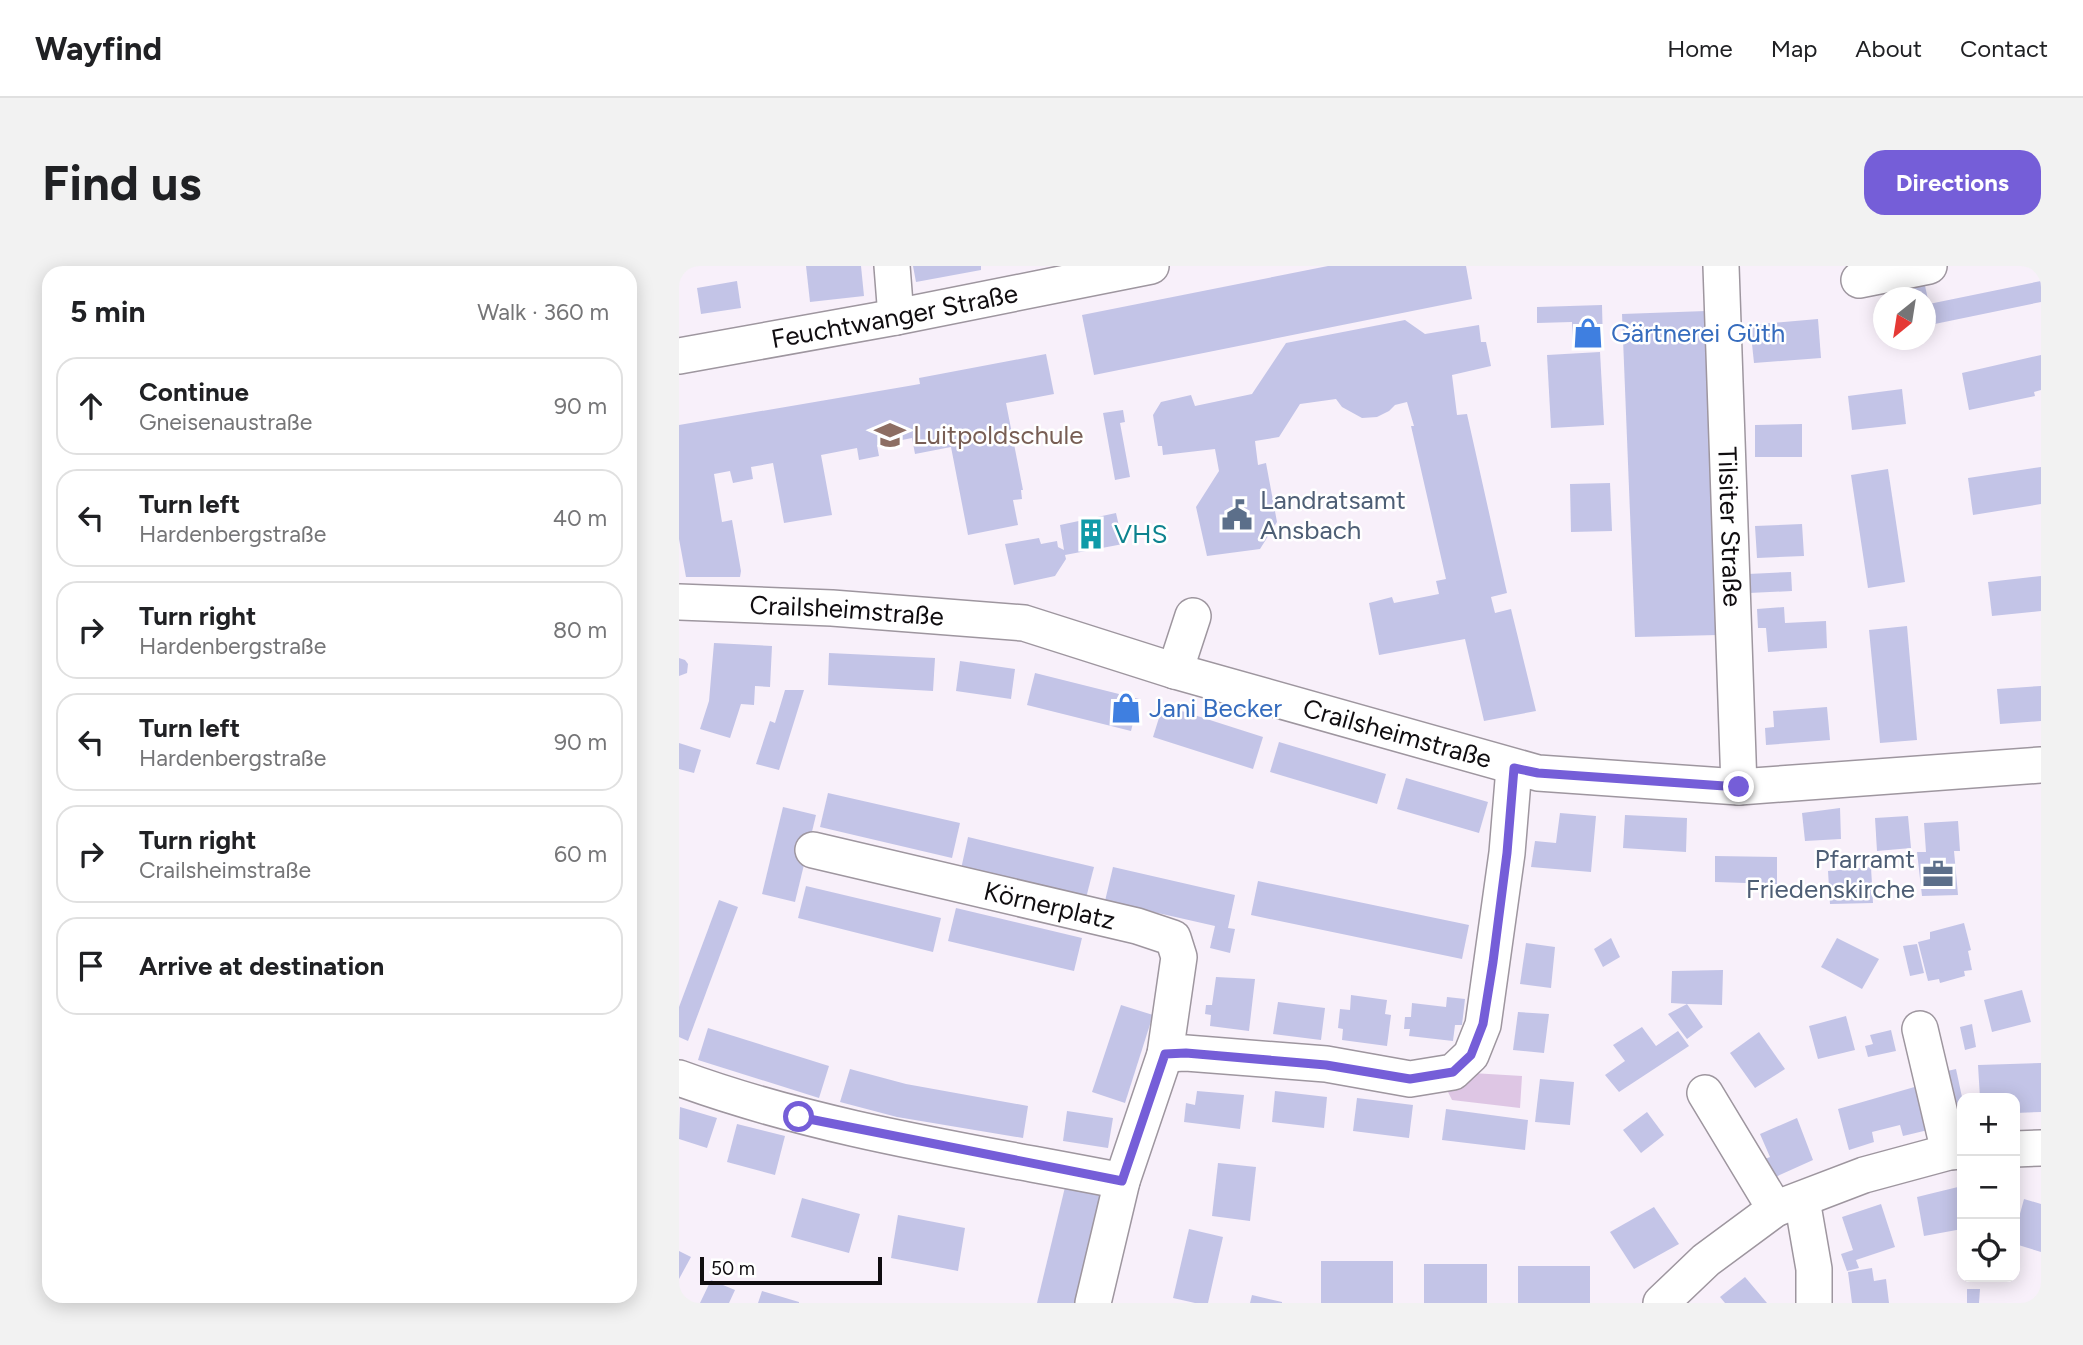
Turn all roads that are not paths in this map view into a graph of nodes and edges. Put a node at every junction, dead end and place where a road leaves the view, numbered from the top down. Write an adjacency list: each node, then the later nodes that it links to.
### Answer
1 (892, 266): 6 (street)
2 (1151, 266): 6 (street, Feuchtwanger Straße)
3 (1721, 266): 13 (street, Tilsiter Straße)
4 (1929, 266): 5 (street)
5 (1859, 280)
6 (896, 317): 7 (street, Feuchtwanger Straße)
7 (679, 356)
8 (679, 602): 10 (street, Crailsheimstraße)
9 (1193, 616): 10 (street)
10 (1175, 671): 12 (street, Crailsheimstraße)
11 (2041, 765): 13 (street, Crailsheimstraße)
12 (1514, 768): 13 (street, Crailsheimstraße); 16 (street)
13 (1739, 787)
14 (813, 850): 16 (street, Körnerplatz)
15 (1920, 1030): 21 (street)
16 (1165, 1054): 22 (street)
17 (679, 1078): 22 (street)
18 (1705, 1093): 23 (street)
19 (2041, 1148): 20 (street)
20 (2020, 1149)
21 (1956, 1151): 23 (street)
22 (1122, 1181): 24 (street)
23 (1789, 1205): 25 (street); 26 (street)
24 (1093, 1303)
25 (1661, 1303)
26 (1814, 1303)

